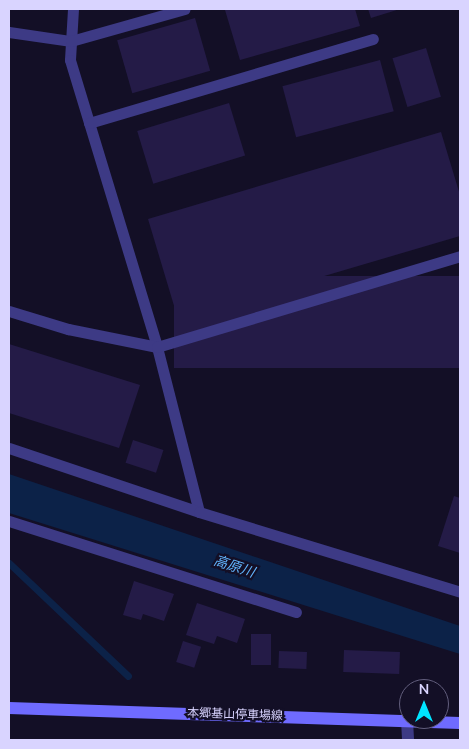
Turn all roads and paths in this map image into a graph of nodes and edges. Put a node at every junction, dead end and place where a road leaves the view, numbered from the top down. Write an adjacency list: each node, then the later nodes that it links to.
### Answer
1 (73, 9): 5 (lane)
2 (185, 9): 5 (lane)
3 (9, 32): 5 (lane)
4 (374, 39): 6 (lane)
5 (72, 41): 6 (lane)
6 (89, 122): 9 (lane)
7 (460, 256): 9 (lane)
8 (9, 311): 9 (lane)
9 (157, 347): 11 (lane)
10 (9, 448): 11 (lane)
11 (199, 512): 13 (lane)
12 (9, 521): 14 (lane)
13 (460, 592)
14 (296, 612)
15 (9, 708): 16 (main road, 本郷基山停車場線)
16 (399, 720)

